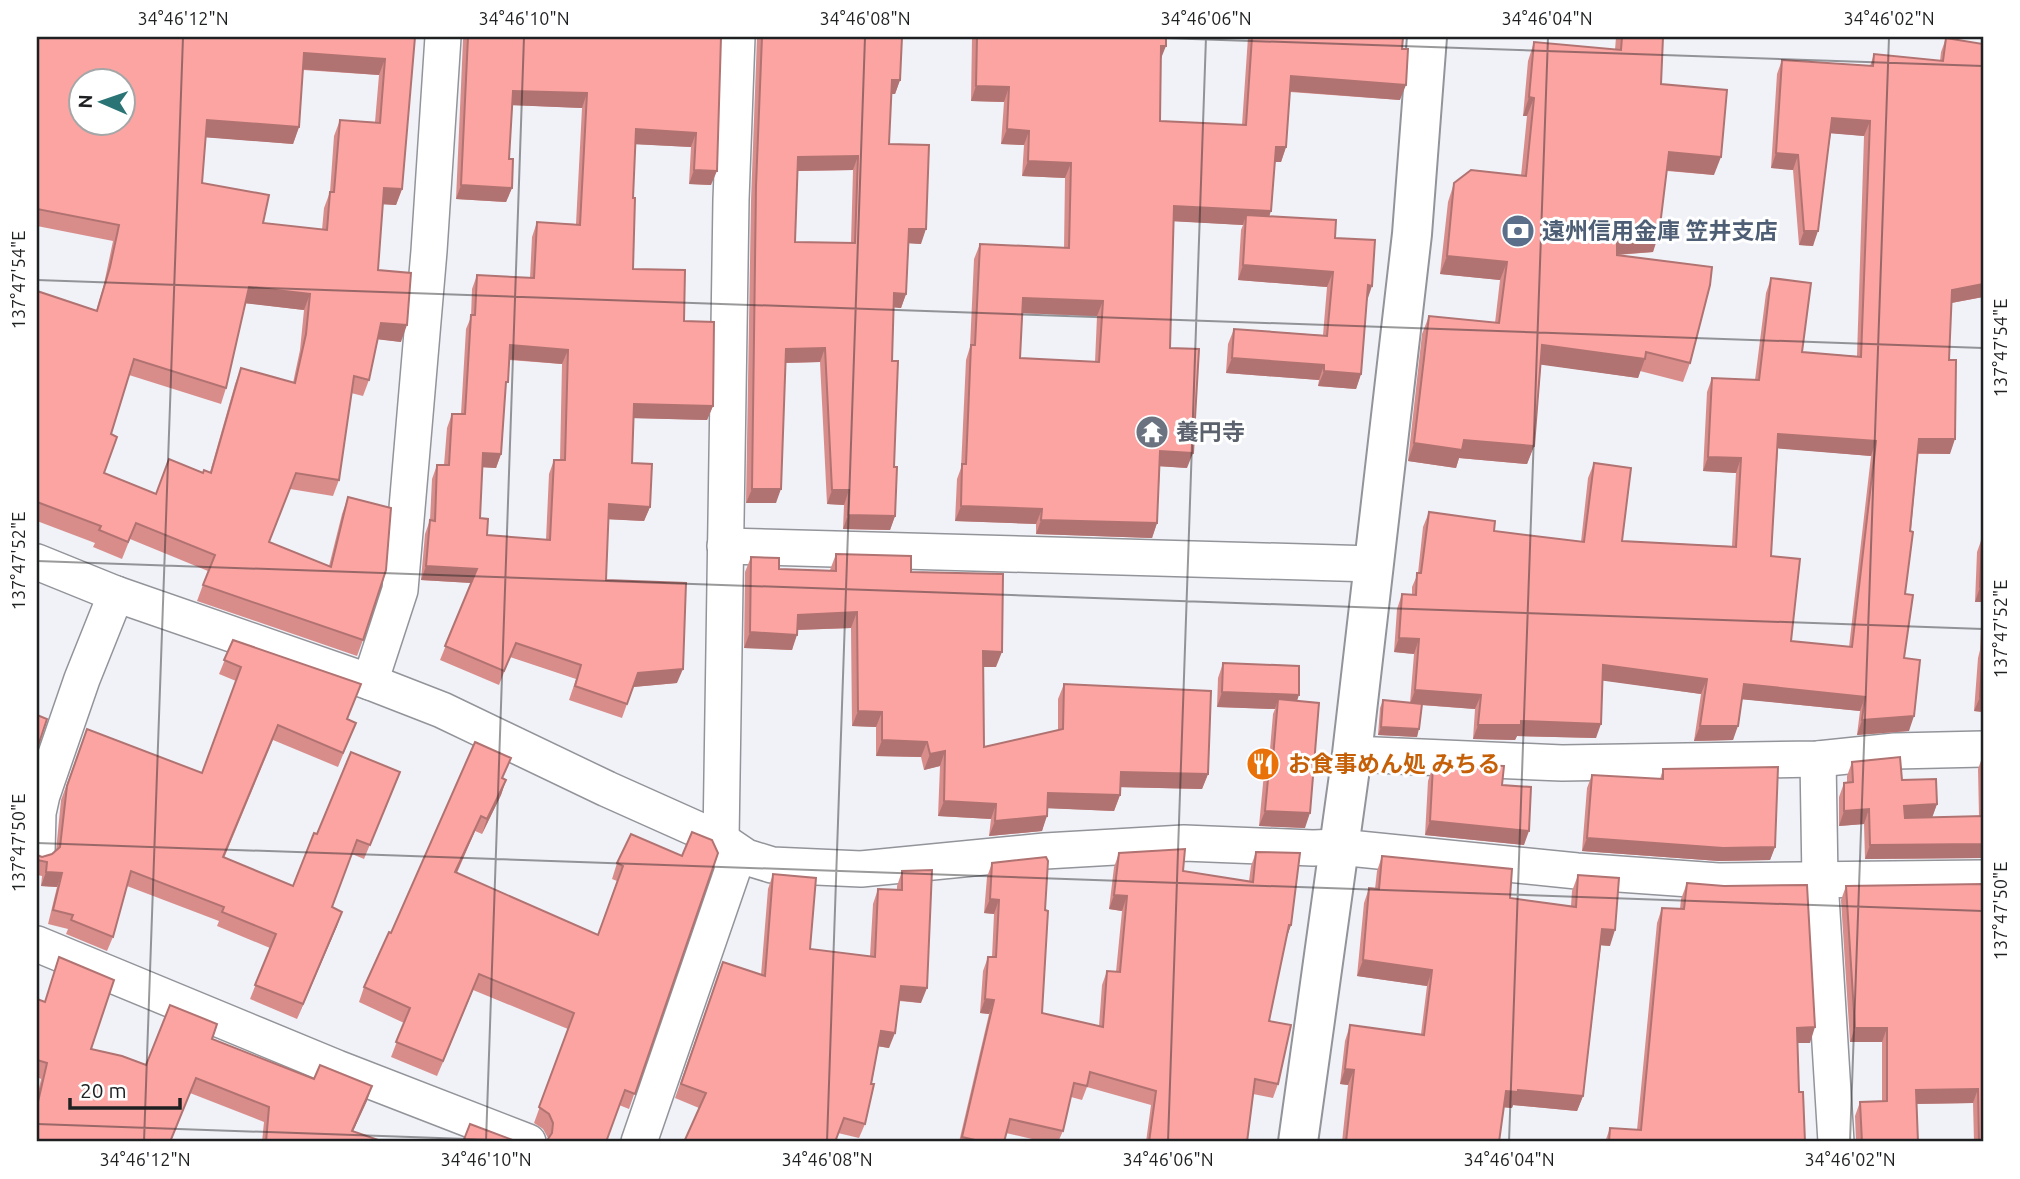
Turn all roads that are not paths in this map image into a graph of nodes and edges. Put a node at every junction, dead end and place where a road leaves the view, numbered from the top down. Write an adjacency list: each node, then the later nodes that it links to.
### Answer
1 (443, 37): 8 (street)
2 (737, 37): 4 (street)
3 (1427, 37): 6 (street)
4 (725, 546): 6 (street); 12 (street)
5 (37, 562): 7 (street)
6 (1374, 564): 10 (street)
7 (116, 594): 8 (street); 14 (street)
8 (370, 682): 12 (street)
9 (1983, 749): 11 (street)
10 (1352, 754): 11 (street); 13 (street)
11 (1818, 759): 16 (street)
12 (720, 840): 13 (street); 19 (street)
13 (1339, 847): 16 (street); 20 (street)
14 (37, 850)
15 (1983, 877): 16 (street)
16 (1820, 880): 21 (street)
17 (37, 944): 18 (street)
18 (528, 1142)
19 (639, 1142)
20 (1298, 1142)
21 (1836, 1142)

